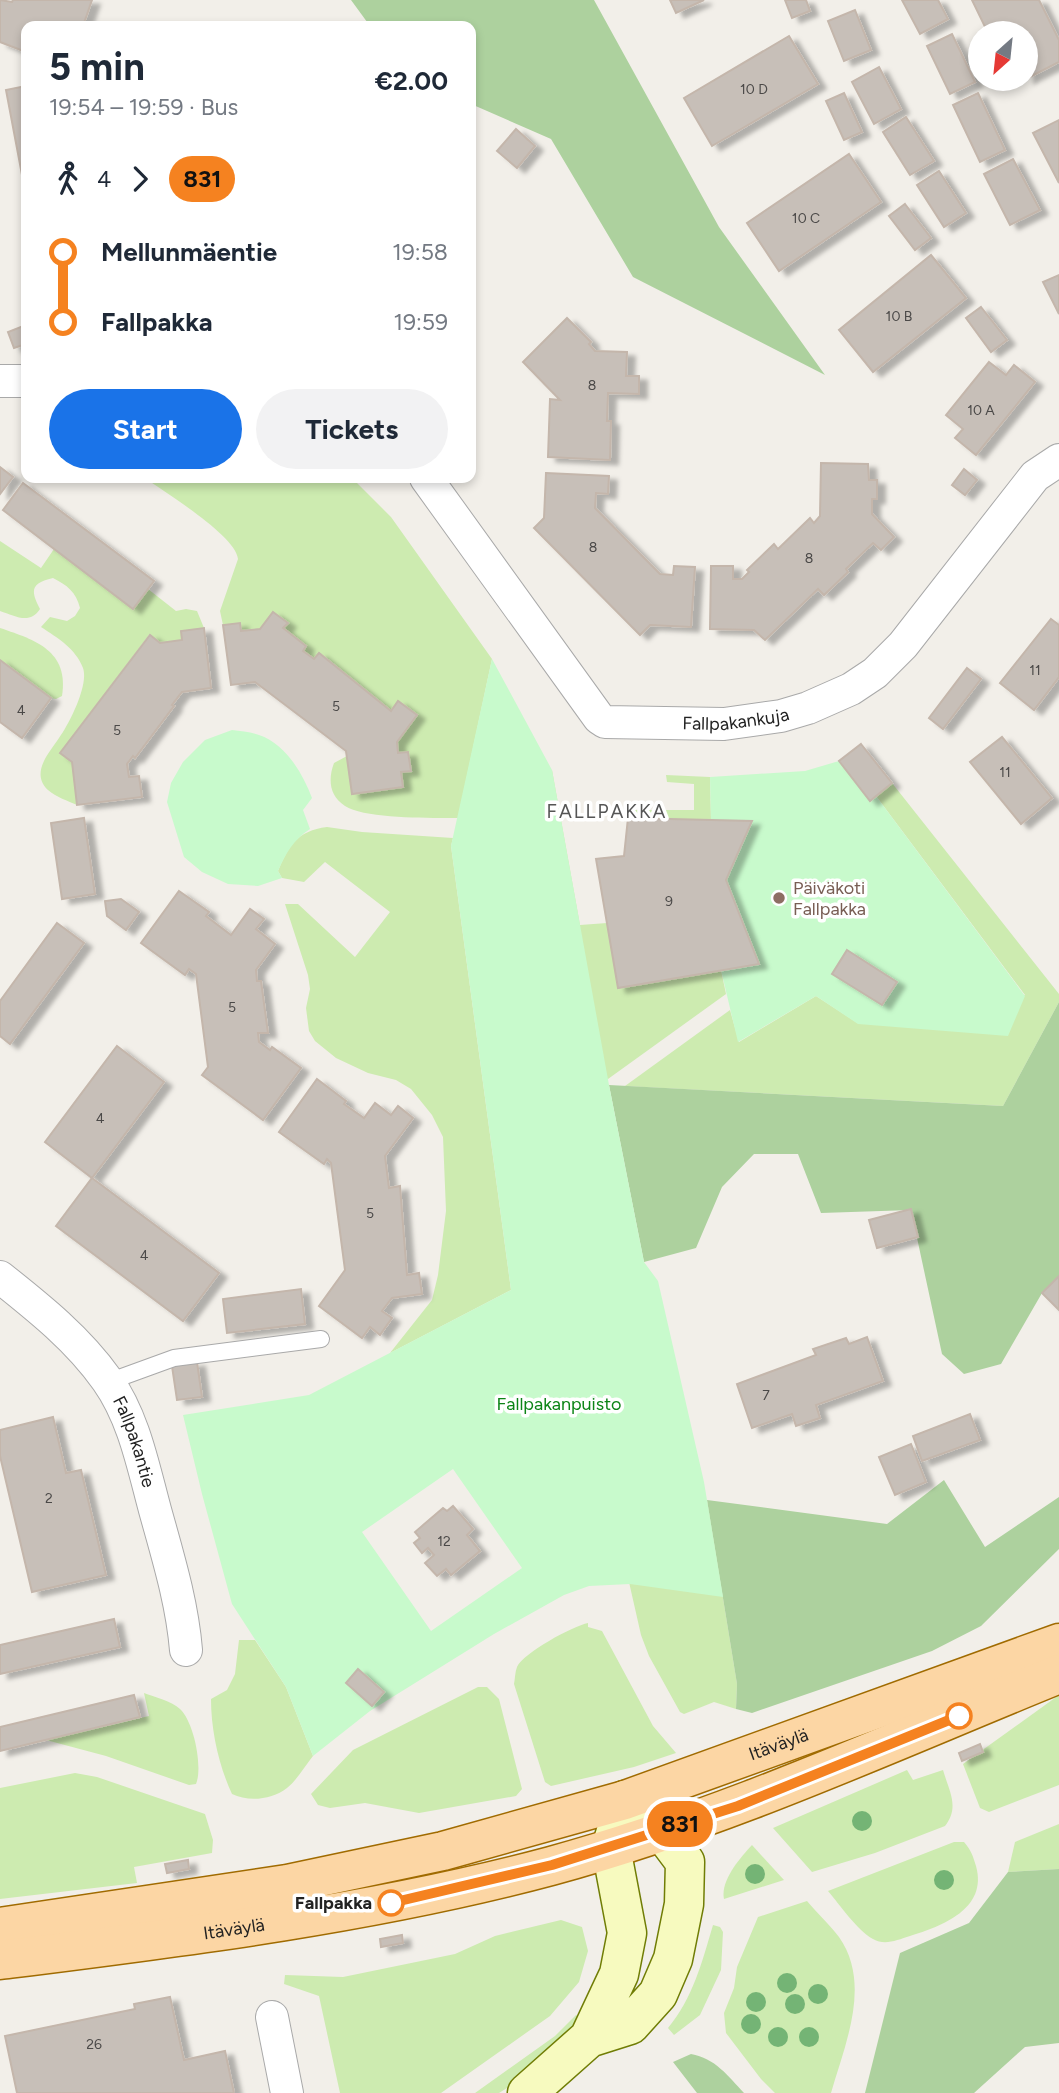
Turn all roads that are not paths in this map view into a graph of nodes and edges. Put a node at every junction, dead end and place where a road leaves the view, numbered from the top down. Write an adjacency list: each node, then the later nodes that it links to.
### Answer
1 (21, 381): 2 (street)
2 (0, 382)
3 (1059, 460): 4 (street, Fallpakankuja)
4 (430, 483)
5 (0, 1277): 7 (street, Fallpakantie)
6 (321, 1339): 7 (lane)
7 (108, 1382): 9 (street, Fallpakantie)
8 (1059, 1643): 11 (main road, Itäväylä)
9 (186, 1650)
10 (1059, 1674): 12 (main road, Itäväylä)
11 (625, 1800): 12 (main road); 13 (main road); 14 (main road, Itäväylä)
12 (661, 1830): 13 (main road, Itäväylä); 17 (main road)
13 (611, 1848): 15 (main road, Itäväylä); 17 (main road)
14 (0, 1927)
15 (0, 1960)
16 (272, 2017): 18 (street)
17 (589, 2038): 19 (main road)
18 (287, 2093)
19 (527, 2093)

